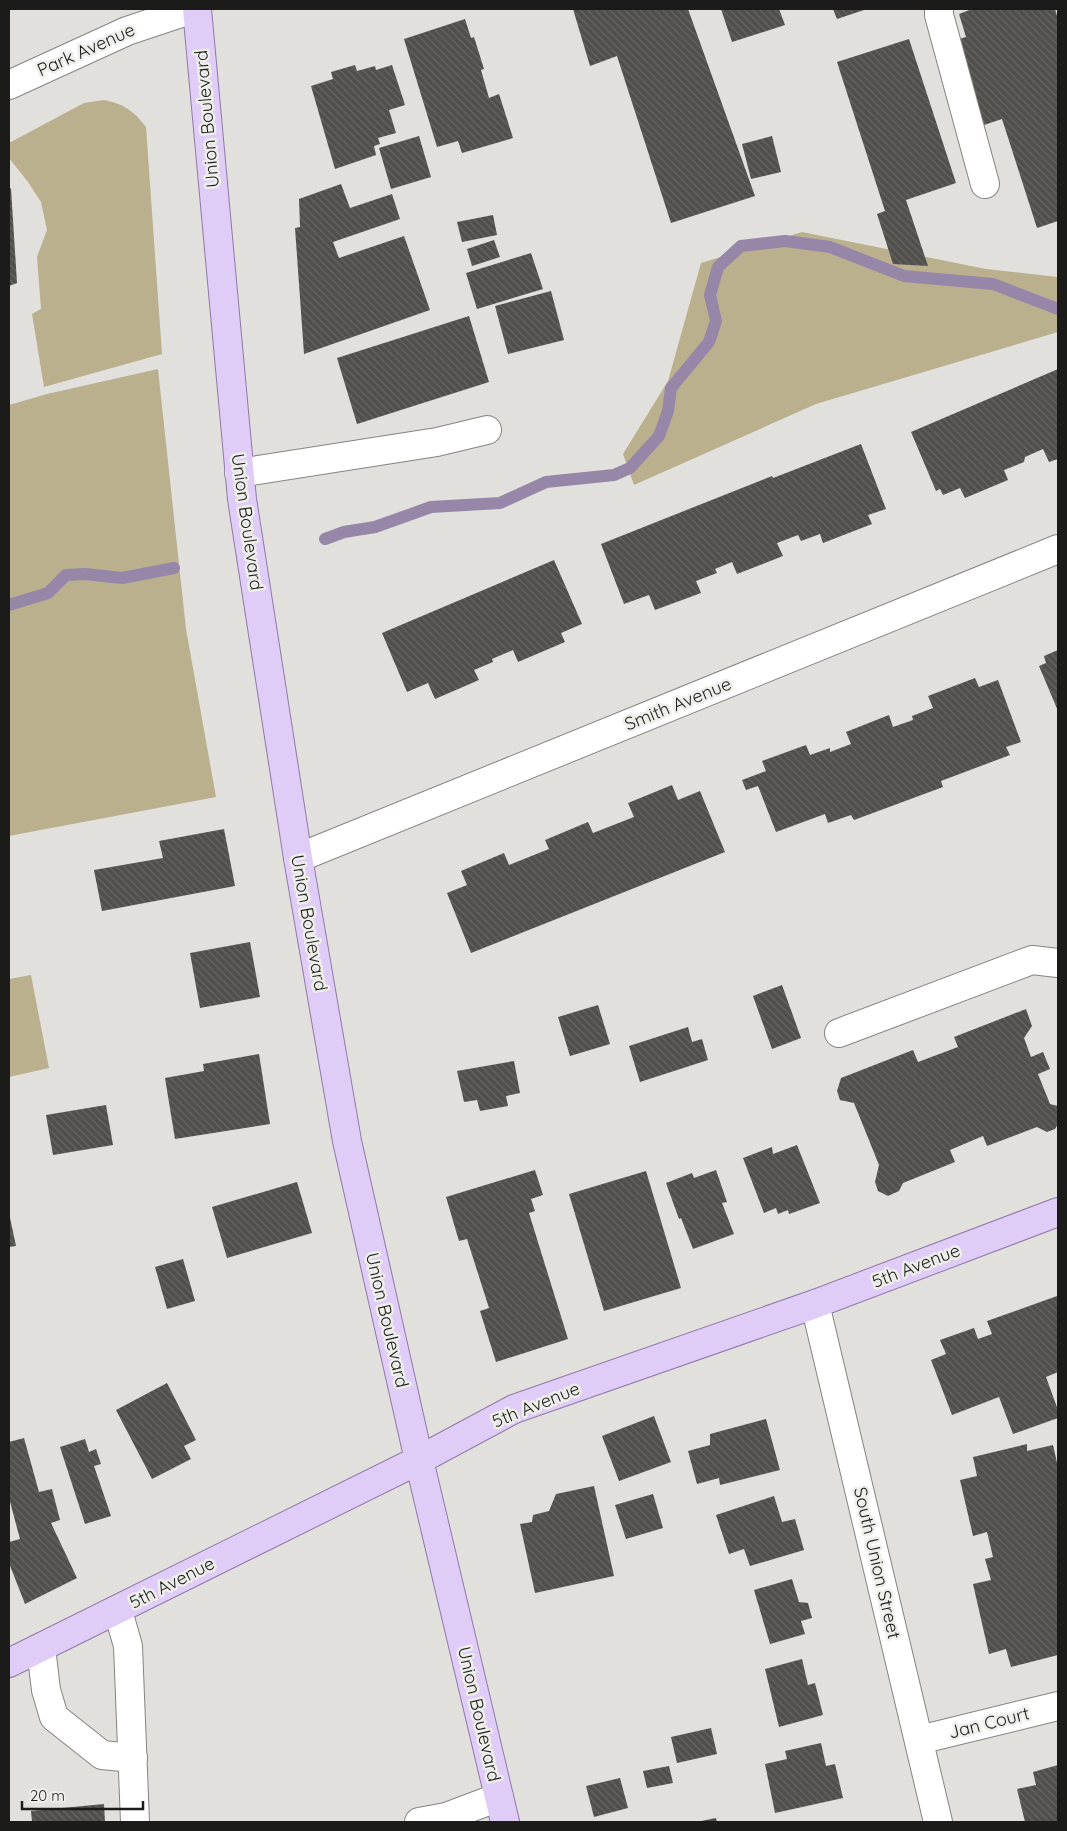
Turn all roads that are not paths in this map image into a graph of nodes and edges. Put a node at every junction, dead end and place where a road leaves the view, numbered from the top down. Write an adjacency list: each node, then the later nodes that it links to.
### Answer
1 (195, 9): 3 (street, Park Avenue); 6 (main road, Union Boulevard)
2 (939, 9): 4 (street)
3 (9, 85)
4 (985, 184)
5 (487, 430): 6 (street)
6 (239, 474): 8 (main road, Union Boulevard)
7 (1058, 549): 8 (street, Smith Avenue)
8 (298, 858): 13 (main road, Union Boulevard)
9 (1058, 963): 10 (street)
10 (839, 1033)
11 (1058, 1212): 12 (main road, 5th Avenue)
12 (815, 1304): 13 (main road, 5th Avenue); 18 (street, South Union Street)
13 (419, 1460): 14 (main road, 5th Avenue); 20 (main road, Union Boulevard)
14 (118, 1611): 15 (main road, 5th Avenue); 19 (street)
15 (41, 1648): 16 (main road, 5th Avenue); 19 (street)
16 (9, 1663)
17 (1058, 1706): 18 (street, Jan Court)
18 (919, 1740): 23 (street, South Union Street)
19 (133, 1758): 21 (street)
20 (502, 1809): 22 (street)
21 (136, 1822)
22 (418, 1822)
23 (938, 1822)

